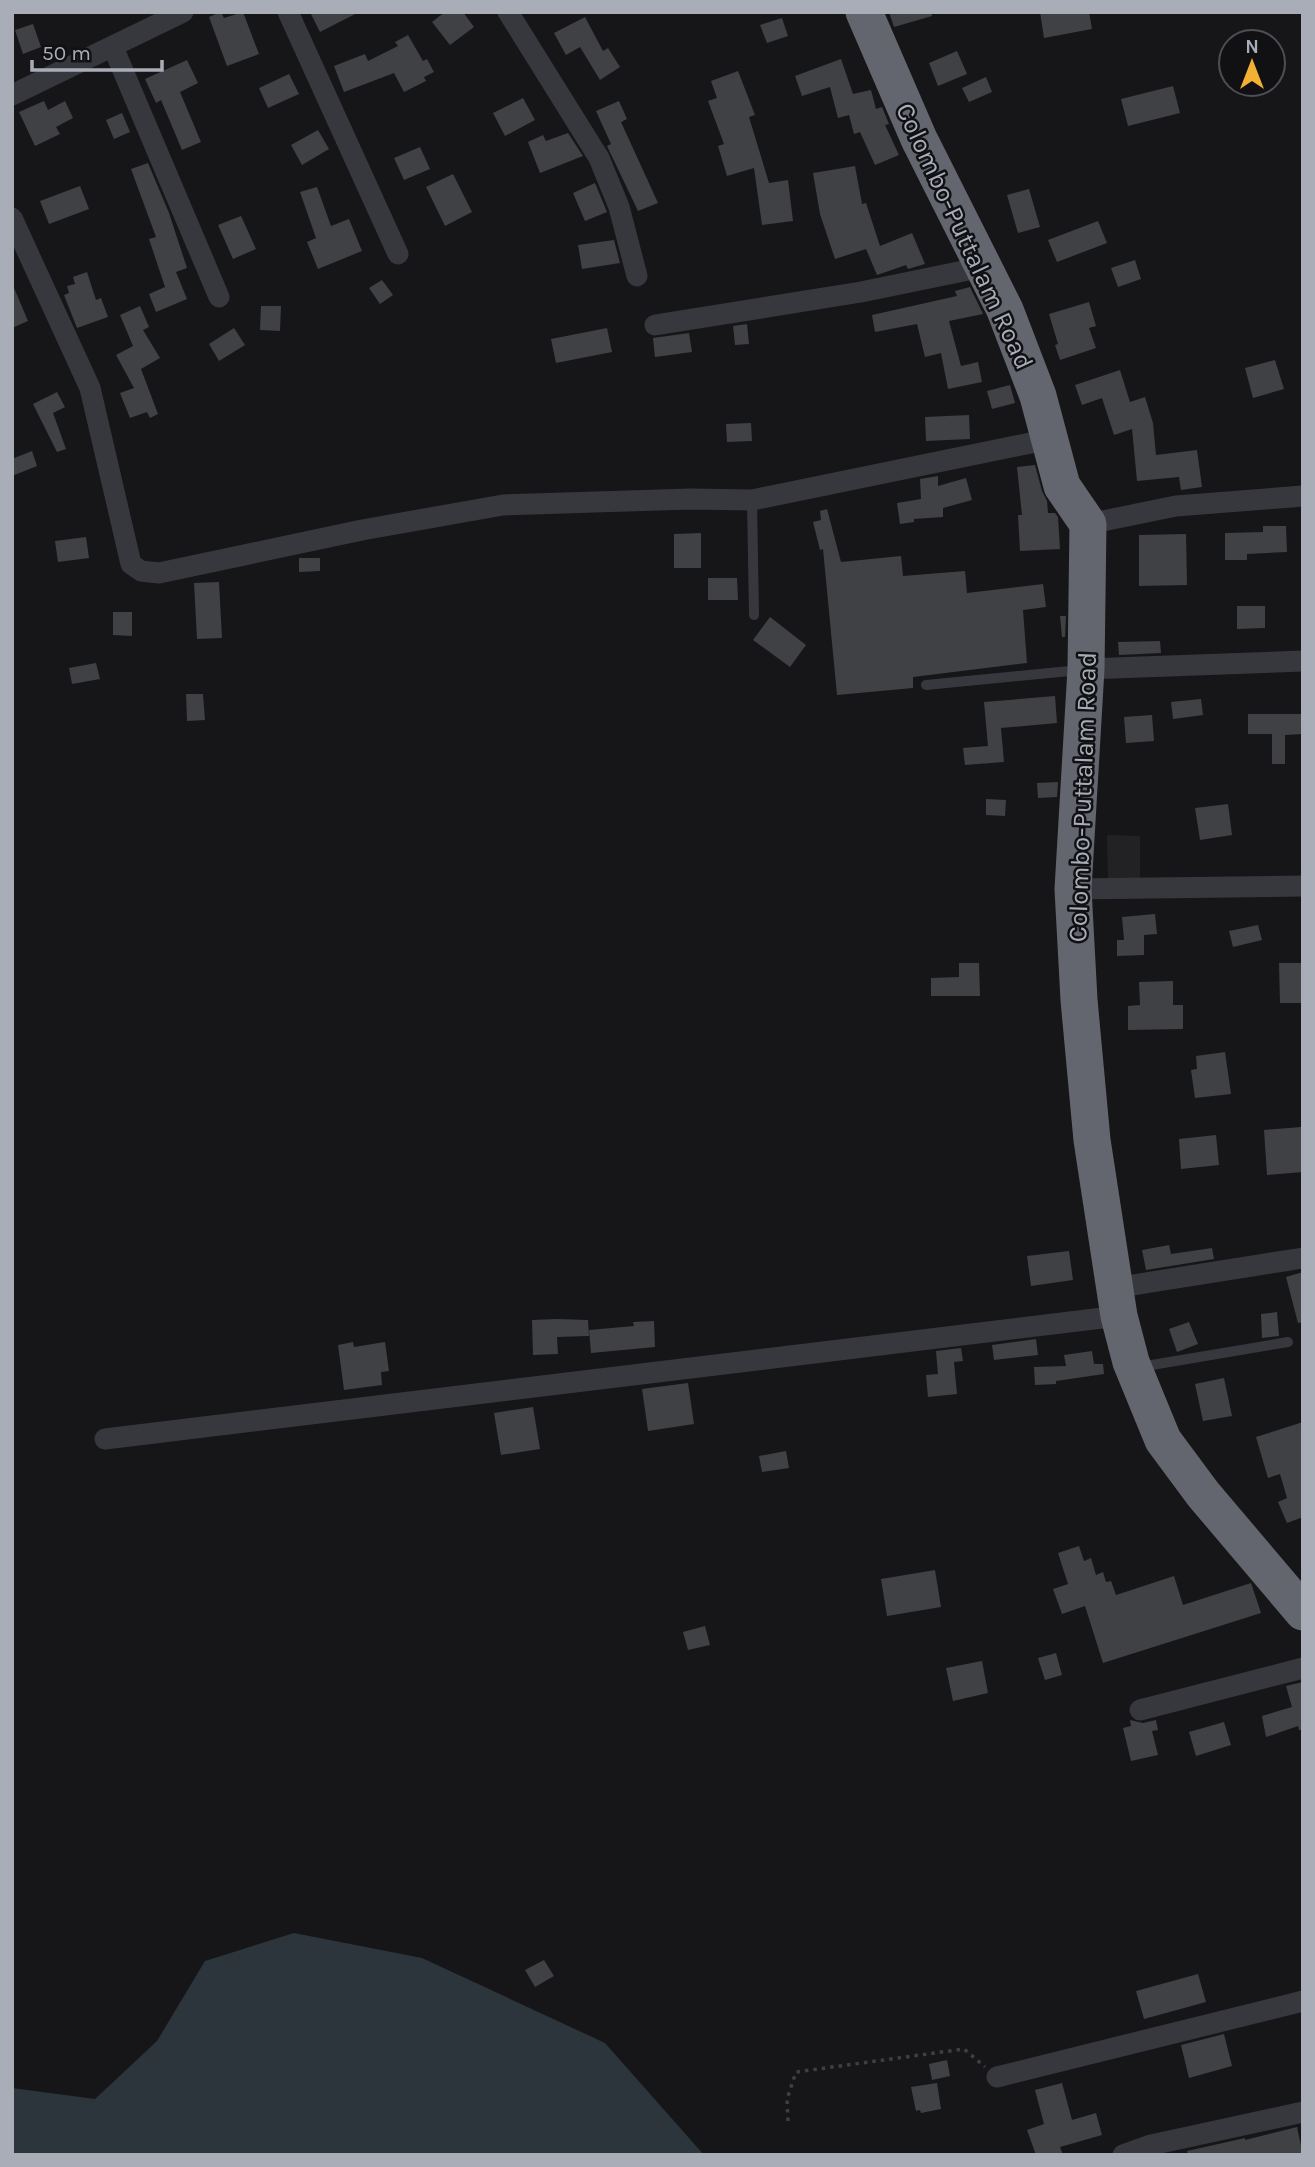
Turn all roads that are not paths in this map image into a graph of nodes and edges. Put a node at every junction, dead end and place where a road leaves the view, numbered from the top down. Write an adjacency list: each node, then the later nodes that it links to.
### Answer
1 (183, 12): 5 (street)
2 (288, 12): 8 (street)
3 (508, 12): 10 (street)
4 (864, 12): 9 (highway, Colombo-Puttalam Road)
5 (113, 47): 6 (street); 11 (street)
6 (12, 94)
7 (12, 218): 15 (street)
8 (398, 254)
9 (983, 267): 12 (street); 13 (highway, Colombo-Puttalam Road)
10 (637, 276)
11 (219, 297)
12 (655, 325)
13 (1049, 439): 15 (street); 16 (highway, Colombo-Puttalam Road)
14 (1303, 496): 16 (street)
15 (752, 500): 17 (lane)
16 (1088, 524): 19 (highway, Colombo-Puttalam Road)
17 (754, 615)
18 (1303, 661): 19 (street)
19 (1086, 669): 20 (lane); 22 (highway, Colombo-Puttalam Road)
20 (926, 685)
21 (1303, 886): 22 (street)
22 (1073, 889): 24 (highway, Colombo-Puttalam Road)
23 (1303, 1258): 24 (street)
24 (1116, 1302): 26 (highway, Colombo-Puttalam Road); 27 (street)
25 (1288, 1342): 26 (lane)
26 (1133, 1368): 28 (highway, Colombo-Puttalam Road)
27 (105, 1440)
28 (1303, 1612)
29 (1303, 1668): 30 (street)
30 (1140, 1710)
31 (1303, 2001): 32 (street)
32 (997, 2077)
33 (1303, 2112): 34 (street)
34 (1123, 2155)

